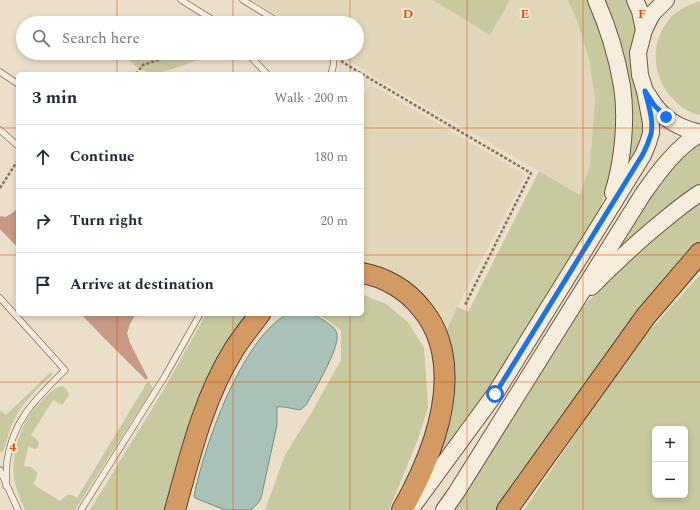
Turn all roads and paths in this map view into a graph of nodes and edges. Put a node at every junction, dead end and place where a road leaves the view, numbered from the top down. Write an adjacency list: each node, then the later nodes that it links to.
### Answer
1 (181, 0): 6 (lane)
2 (243, 0): 7 (lane)
3 (596, 0): 27 (main road)
4 (635, 0): 8 (main road)
5 (666, 0): 8 (main road)
6 (207, 16)
7 (269, 16)
8 (644, 30): 20 (main road)
9 (158, 60): 14 (path)
10 (254, 60): 15 (lane)
11 (334, 60): 16 (lane)
12 (339, 60): 17 (path)
13 (0, 72): 19 (lane)
14 (138, 72)
15 (265, 72)
16 (332, 72)
17 (359, 72)
18 (364, 75): 31 (path)
19 (16, 83)
20 (645, 91): 22 (main road); 27 (main road)
21 (0, 130): 23 (lane)
22 (700, 134): 32 (main road)
23 (16, 144)
24 (16, 163): 25 (path)
25 (0, 188)
26 (700, 193): 32 (main road)
27 (606, 215): 43 (main road)
28 (700, 253): 45 (highway)
29 (364, 273): 42 (highway)
30 (0, 298): 34 (lane)
31 (465, 305)
32 (568, 312): 44 (main road)
33 (16, 316): 38 (lane)
34 (16, 316)
35 (199, 316): 40 (lane)
36 (259, 316): 41 (highway)
37 (0, 470): 38 (lane)
38 (6, 486): 39 (lane)
39 (18, 510)
40 (81, 510)
41 (175, 510)
42 (402, 510)
43 (410, 510)
44 (444, 510)
45 (507, 510)

